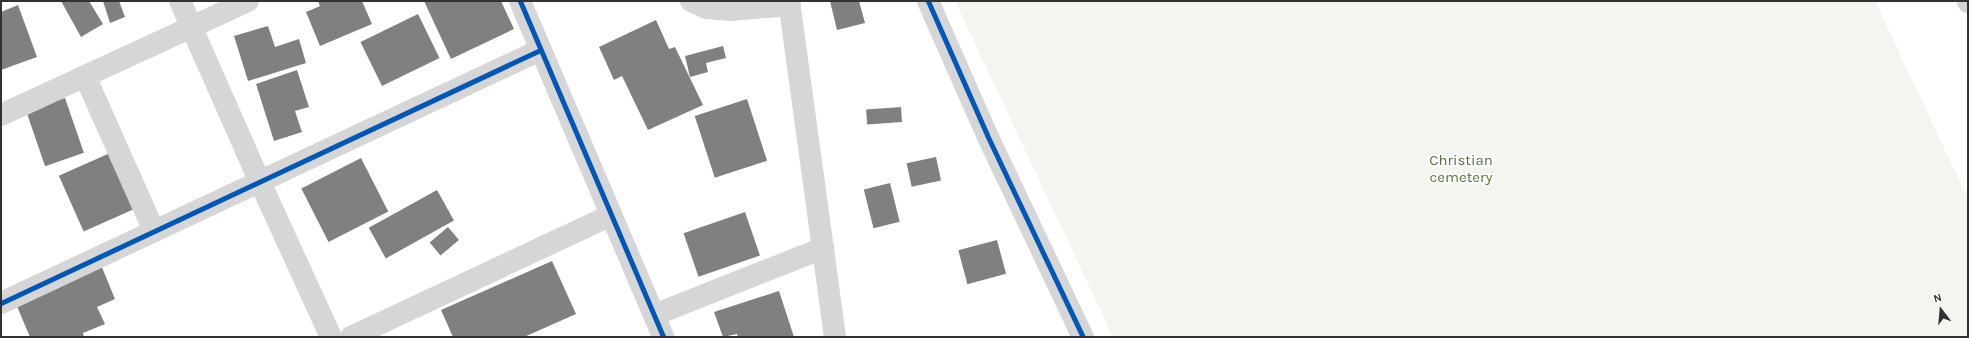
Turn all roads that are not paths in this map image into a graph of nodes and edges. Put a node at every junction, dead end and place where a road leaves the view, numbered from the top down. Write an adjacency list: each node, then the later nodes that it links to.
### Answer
1 (180, 1): 7 (street)
2 (248, 1): 7 (street)
3 (691, 1): 6 (street)
4 (928, 1): 21 (street)
5 (522, 2): 8 (street)
6 (789, 3): 14 (street)
7 (192, 27): 9 (street); 11 (street)
8 (540, 50): 11 (street); 12 (street)
9 (85, 76): 10 (street); 13 (street)
10 (1, 115)
11 (260, 182): 13 (street); 17 (street)
12 (611, 214): 16 (street); 18 (street)
13 (154, 231): 15 (street)
14 (823, 248): 16 (street); 20 (street)
15 (1, 303)
16 (654, 315): 19 (street)
17 (331, 337)
18 (351, 337)
19 (663, 337)
20 (835, 337)
21 (1083, 337)

